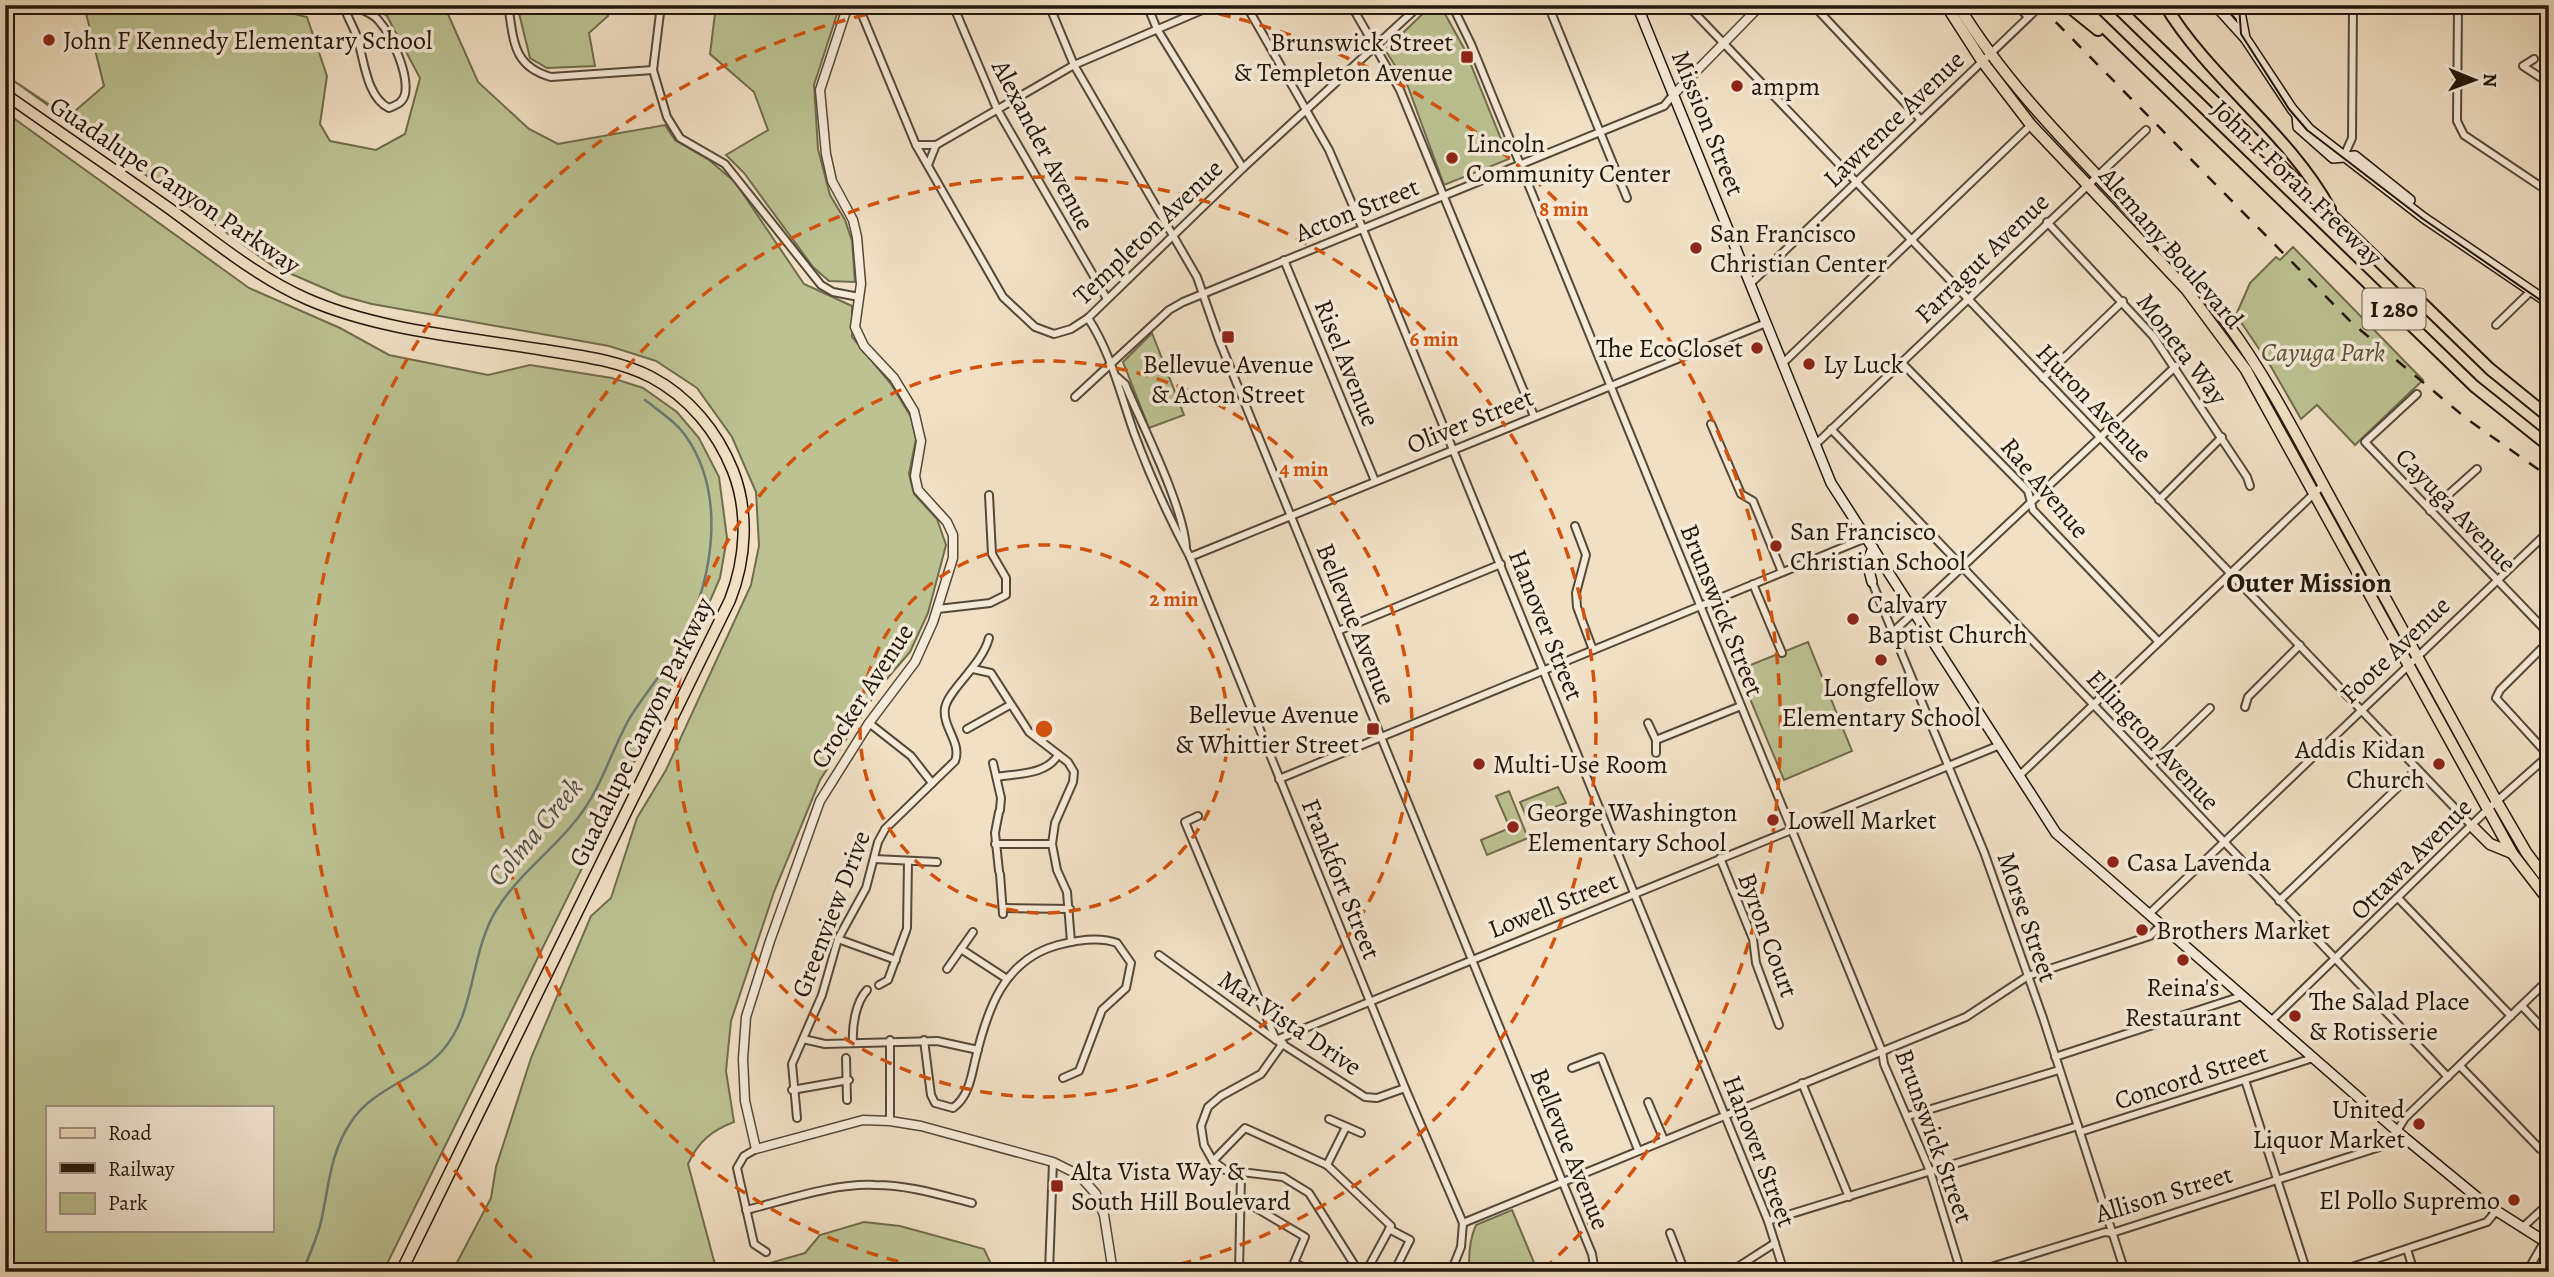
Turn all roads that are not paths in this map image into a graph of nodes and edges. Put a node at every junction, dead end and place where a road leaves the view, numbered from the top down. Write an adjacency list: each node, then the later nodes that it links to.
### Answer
1 (343, 5): 2 (street)
2 (351, 5)
3 (508, 5): 42 (street)
4 (661, 5): 42 (street)
5 (848, 5): 73 (street, Crocker Avenue)
6 (858, 5): 53 (street, Templeton Avenue)
7 (953, 5): 47 (street, Alexander Avenue)
8 (1049, 5): 41 (street, Bellevue Avenue)
9 (1147, 5): 35 (street)
10 (1214, 5): 35 (street)
11 (1246, 5): 48 (street, Hanover Street)
12 (1351, 5): 38 (street)
13 (1420, 5): 38 (street, Templeton Avenue)
14 (1452, 5): 56 (street, Brunswick Street)
15 (1548, 5): 52 (street)
16 (1637, 5): 46 (main road, Mission Street)
17 (1687, 5): 37 (street, Huron Avenue)
18 (1761, 5): 37 (street)
19 (1813, 5): 49 (street)
20 (1946, 5): 39 (main road, Alemany Boulevard)
21 (1958, 5): 39 (main road, Alemany Boulevard)
22 (2017, 5): 33 (street)
23 (2067, 5): 43 (highway)
24 (2081, 5): 43 (highway, John F Foran Freeway / I 280)
25 (2115, 5): 64 (highway, John F Foran Freeway / I 280)
26 (2165, 5): 64 (highway)
27 (2216, 5): 34 (main road); 36 (main road)
28 (2231, 5): 34 (main road)
29 (2241, 5): 34 (street)
30 (2353, 5): 55 (street)
31 (2458, 5): 61 (street)
32 (2035, 11): 33 (street, Lawrence Avenue)
33 (2028, 17): 39 (street, Lawrence Avenue)
34 (2241, 17): 36 (main road)
35 (1157, 29): 41 (street); 58 (street)
36 (2245, 38): 55 (main road)
37 (1723, 42): 46 (street); 60 (street, Huron Avenue)
38 (1375, 48): 48 (street, Templeton Avenue); 62 (street)
39 (1986, 58): 49 (street, Lawrence Avenue); 50 (main road, Alemany Boulevard); 59 (main road, Alemany Boulevard)
40 (2534, 59): 44 (street)
41 (1074, 65): 47 (street); 67 (street, Bellevue Avenue)
42 (653, 70): 73 (street)
43 (2149, 72): 97 (highway, John F Foran Freeway / I 280)
44 (2549, 83)
45 (5, 94): 262 (main road, Guadalupe Canyon Parkway)
46 (1674, 94): 52 (street, Acton Street); 70 (main road, Mission Street)
47 (996, 109): 54 (street); 74 (street, Alexander Avenue)
48 (1307, 110): 58 (street, Templeton Avenue); 66 (street, Hanover Street)
49 (1921, 120): 60 (street, Lawrence Avenue)
50 (2031, 125): 59 (main road, Alemany Boulevard); 68 (street)
51 (2146, 130): 59 (street, Farragut Avenue)
52 (1601, 132): 56 (street, Acton Street); 63 (street)
53 (916, 145): 54 (street); 57 (street, Templeton Avenue)
54 (936, 145): 57 (street)
55 (2344, 156): 71 (main road)
56 (1520, 163): 62 (street, Acton Street); 87 (street, Brunswick Street)
57 (928, 167): 78 (street, Templeton Avenue)
58 (1243, 169): 67 (street, Templeton Avenue)
59 (2091, 181): 65 (street, Farragut Avenue); 101 (main road, Alemany Boulevard); 103 (main road, Alemany Boulevard)
60 (1856, 182): 68 (street, Huron Avenue); 70 (street, Lawrence Avenue)
61 (2549, 192)
62 (1443, 196): 66 (street, Acton Street); 90 (street)
63 (1627, 198)
64 (2336, 219): 91 (highway, John F Foran Freeway / I 280)
65 (2047, 222): 75 (street, Farragut Avenue); 76 (street, Moneta Way)
66 (1362, 227): 69 (street, Acton Street); 98 (street, Hanover Street)
67 (1174, 236): 72 (street, Bellevue Avenue); 74 (street, Templeton Avenue)
68 (1911, 240): 75 (street, Huron Avenue); 83 (street)
69 (1284, 260): 72 (street, Acton Street); 100 (street, Risel Avenue)
70 (1750, 284): 79 (main road, Mission Street)
71 (2531, 291): 77 (main road); 80 (street)
72 (1202, 293): 81 (street, Acton Street); 108 (street, Bellevue Avenue)
73 (859, 297): 123 (street, Crocker Avenue)
74 (1107, 299): 78 (street, Templeton Avenue)
75 (1967, 299): 82 (street, Farragut Avenue); 86 (street, Huron Avenue)
76 (2123, 301): 84 (street, Moneta Way); 86 (street)
77 (2548, 304)
78 (1088, 317): 81 (street, Frankfort Street)
79 (1766, 323): 83 (main road, Mission Street); 87 (street, Oliver Street)
80 (2496, 325)
81 (1112, 361): 85 (street, Frankfort Street); 89 (street, Acton Street)
82 (1901, 362): 93 (street, Farragut Avenue); 106 (street, Rae Avenue)
83 (1783, 364): 96 (main road, Mission Street)
84 (2176, 366): 94 (street, Moneta Way); 95 (street)
85 (1116, 376): 113 (street, Frankfort Street); 113 (street, Frankfort Street)
86 (2043, 378): 95 (street, Huron Avenue)
87 (1609, 385): 90 (street, Oliver Street); 122 (street, Brunswick Street)
88 (2417, 394): 107 (street, Cayuga Avenue)
89 (1075, 397)
90 (1534, 416): 98 (street, Oliver Street)
91 (2549, 417)
92 (1711, 424): 117 (street)
93 (1831, 429): 96 (street, Farragut Avenue); 116 (street, Ellington Avenue)
94 (2222, 437): 102 (street); 105 (street, Moneta Way)
95 (2101, 439): 105 (street, Huron Avenue); 106 (street)
96 (1815, 444): 111 (main road, Mission Street)
97 (2549, 446)
98 (1454, 449): 100 (street, Oliver Street); 115 (street, Hanover Street)
99 (2477, 469): 107 (street)
100 (1375, 481): 108 (street, Oliver Street)
101 (2323, 485): 103 (street); 134 (main road, Alemany Boulevard)
102 (2250, 486)
103 (2314, 493): 118 (street); 135 (main road, Alemany Boulevard)
104 (989, 495): 123 (street)
105 (2159, 500): 118 (street, Huron Avenue)
106 (2029, 503): 116 (street); 129 (street, Rae Avenue)
107 (2431, 511): 119 (street, Cayuga Avenue)
108 (1290, 515): 114 (street, Oliver Street); 125 (street, Bellevue Avenue)
109 (1575, 526): 132 (street)
110 (2549, 531): 119 (street, Foote Avenue)
111 (1866, 538): 112 (main road, Mission Street); 117 (street)
112 (1873, 548): 120 (main road); 124 (main road, Mission Street)
113 (1186, 549): 114 (street, Frankfort Street)
114 (1189, 556): 159 (street, Frankfort Street)
115 (1501, 564): 125 (street); 137 (street, Hanover Street)
116 (1962, 567): 124 (street); 138 (street, Ellington Avenue)
117 (1782, 572): 121 (street)
118 (2230, 572): 129 (street); 131 (street, Huron Avenue)
119 (2496, 579): 127 (street, Cayuga Avenue); 134 (street, Foote Avenue)
120 (1872, 582): 126 (street, Morse Street)
121 (1753, 584): 122 (street); 133 (street)
122 (1700, 606): 132 (street); 140 (street, Brunswick Street)
123 (938, 609): 144 (street, Crocker Avenue)
124 (1915, 612): 126 (street); 149 (main road, Mission Street)
125 (1338, 631): 147 (street, Bellevue Avenue)
126 (1893, 632): 154 (street, Morse Street)
127 (2549, 634)
128 (989, 638): 136 (street, Greenview Drive)
129 (2158, 641): 138 (street)
130 (2549, 641): 152 (street)
131 (2300, 645): 141 (street); 143 (street, Huron Avenue)
132 (1593, 650): 137 (street)
133 (1782, 653)
134 (2417, 657): 135 (street, Foote Avenue); 161 (main road, Alemany Boulevard)
135 (2409, 666): 143 (street, Foote Avenue); 162 (main road, Alemany Boulevard)
136 (973, 669): 139 (street); 160 (street, Greenview Drive)
137 (1543, 671): 147 (street); 175 (street, Hanover Street)
138 (2094, 704): 155 (street, Ellington Avenue); 157 (street)
139 (1010, 705): 146 (street); 151 (street)
140 (1741, 706): 148 (street); 165 (street, Brunswick Street)
141 (2245, 707)
142 (2210, 708): 155 (street)
143 (2361, 708): 156 (street, Huron Avenue); 166 (street, Foote Avenue)
144 (869, 723): 160 (street); 235 (street, Crocker Avenue)
145 (1648, 723): 148 (street)
146 (967, 729)
147 (1381, 738): 159 (street); 187 (street, Bellevue Avenue)
148 (1656, 740): 150 (street)
149 (2000, 745): 154 (street, Lowell Street); 157 (main road, Mission Street)
150 (1656, 753)
151 (1058, 755): 158 (street); 168 (street)
152 (2549, 755): 161 (street, Ottawa Avenue)
153 (993, 763): 158 (street)
154 (1949, 764): 165 (street, Lowell Street); 191 (street, Morse Street)
155 (2151, 765): 166 (street, Ellington Avenue)
156 (2417, 769): 164 (street, Huron Avenue); 177 (street)
157 (2020, 775): 180 (main road, Mission Street)
158 (997, 777): 167 (street)
159 (1279, 779): 197 (street, Frankfort Street)
160 (932, 783): 171 (street, Greenview Drive)
161 (2497, 802): 162 (street, Ottawa Avenue); 174 (main road, Alemany Boulevard)
162 (2488, 809): 164 (street, Ottawa Avenue); 169 (main road, Alemany Boulevard)
163 (1198, 816): 207 (street)
164 (2473, 827): 169 (main road); 176 (street, Ottawa Avenue)
165 (1791, 829): 170 (street, Lowell Street); 209 (street, Brunswick Street)
166 (2223, 842): 177 (street, Ellington Avenue); 180 (street, Foote Avenue)
167 (995, 844): 168 (street); 179 (street)
168 (1052, 844): 179 (street)
169 (2512, 853): 178 (main road, Alemany Boulevard)
170 (1720, 858): 175 (street, Lowell Street); 201 (street, Byron Court)
171 (874, 859): 172 (street); 183 (street, Greenview Drive)
172 (908, 861): 173 (street); 188 (street)
173 (937, 862)
174 (2549, 883)
175 (1635, 893): 187 (street, Lowell Street); 225 (street, Hanover Street)
176 (2399, 899): 189 (street, Ottawa Avenue); 199 (street)
177 (2279, 901): 189 (street, Ellington Avenue)
178 (2549, 901)
179 (1070, 909): 184 (street)
180 (2149, 914): 181 (main road, Mission Street)
181 (2162, 924): 191 (street); 196 (main road, Mission Street)
182 (973, 932): 185 (street)
183 (838, 939): 188 (street); 203 (street, Greenview Drive)
184 (1071, 942): 192 (street); 217 (street)
185 (961, 948): 190 (street); 192 (street)
186 (1159, 955): 207 (street, Mar Vista Drive)
187 (1472, 959): 197 (street, Lowell Street); 244 (street, Bellevue Avenue)
188 (896, 960): 194 (street)
189 (2335, 960): 200 (street, Ottawa Avenue); 216 (street, Ellington Avenue)
190 (947, 968)
191 (2028, 976): 209 (street); 210 (street, Morse Street)
192 (1007, 979): 208 (street)
193 (2549, 979): 198 (street, Allison Street)
194 (879, 985)
195 (867, 990): 206 (street)
196 (2242, 996): 200 (main road, Mission Street); 210 (street)
197 (1370, 1001): 207 (street, Lowell Street); 221 (street, Frankfort Street)
198 (2522, 1006): 199 (street, Allison Street); 202 (street)
199 (2511, 1016): 213 (street, Allison Street)
200 (2271, 1021): 212 (main road, Mission Street)
201 (1779, 1025)
202 (2549, 1034)
203 (803, 1039): 206 (street); 222 (street, Greenview Drive)
204 (924, 1040): 205 (street); 208 (street); 208 (street)
205 (890, 1041): 206 (street); 229 (street)
206 (853, 1042)
207 (1279, 1042): 221 (street, Mar Vista Drive); 238 (street)
208 (978, 1050)
209 (1882, 1051): 220 (street); 226 (street, Brunswick Street)
210 (2055, 1057): 215 (street, Morse Street)
211 (846, 1058): 218 (street)
212 (2313, 1058): 219 (street, Concord Street); 232 (main road, Mission Street)
213 (2459, 1066): 216 (street, Allison Street); 236 (street)
214 (1572, 1068): 237 (street)
215 (2059, 1070): 226 (street); 231 (street, Morse Street)
216 (2448, 1077): 232 (street, Allison Street)
217 (1063, 1079)
218 (849, 1080): 222 (street); 223 (street)
219 (2245, 1080): 231 (street, Concord Street); 243 (street)
220 (1802, 1083): 225 (street); 245 (street)
221 (1405, 1088): 252 (street, Frankfort Street)
222 (792, 1090): 227 (street, Greenview Drive)
223 (847, 1100)
224 (1648, 1101): 234 (street)
225 (1725, 1114): 234 (street); 251 (street, Hanover Street)
226 (1908, 1116): 241 (street, Brunswick Street)
227 (797, 1118)
228 (1329, 1119): 230 (street)
229 (890, 1121): 235 (street); 239 (street)
230 (1346, 1127): 233 (street); 240 (street)
231 (2079, 1129): 241 (street, Concord Street); 256 (street, Morse Street)
232 (2397, 1131): 243 (street, Allison Street); 250 (main road, Mission Street)
233 (1361, 1133)
234 (1664, 1140): 237 (street)
235 (756, 1149): 249 (street)
236 (2540, 1149)
237 (1639, 1150): 244 (street)
238 (1213, 1161): 240 (street); 242 (street)
239 (1053, 1162): 263 (street); 264 (street)
240 (1327, 1164): 254 (street)
241 (1930, 1171): 245 (street, Concord Street); 275 (street, Brunswick Street)
242 (1241, 1174): 246 (street); 267 (street)
243 (2277, 1180): 256 (street, Allison Street); 278 (street)
244 (1562, 1181): 252 (street); 271 (street, Bellevue Avenue)
245 (1849, 1198): 251 (street, Concord Street)
246 (1241, 1199): 265 (street); 266 (street)
247 (972, 1203): 249 (street)
248 (2549, 1203): 253 (street)
249 (746, 1210): 260 (street)
250 (2496, 1211): 253 (main road, Mission Street); 259 (street)
251 (1768, 1221): 257 (street, Hanover Street)
252 (1463, 1223): 261 (street)
253 (2522, 1227): 258 (main road, Mission Street)
254 (1390, 1229): 268 (street); 269 (street)
255 (1670, 1233): 272 (street)
256 (2112, 1233): 276 (street, Allison Street); 277 (street, Morse Street)
257 (1775, 1243): 273 (street); 274 (street, Hanover Street)
258 (2547, 1243): 281 (street)
259 (2407, 1249): 279 (street); 280 (street)
260 (766, 1252)
261 (1453, 1269): 270 (street)
262 (401, 1272)
263 (1049, 1272)
264 (1114, 1272)
265 (1239, 1272)
266 (1315, 1272)
267 (1359, 1272)
268 (1366, 1272)
269 (1394, 1272)
270 (1465, 1272)
271 (1595, 1272)
272 (1685, 1272)
273 (1730, 1272)
274 (1784, 1272)
275 (1961, 1272)
276 (1975, 1272)
277 (2125, 1272)
278 (2307, 1272)
279 (2337, 1272)
280 (2414, 1272)
281 (2527, 1272)

